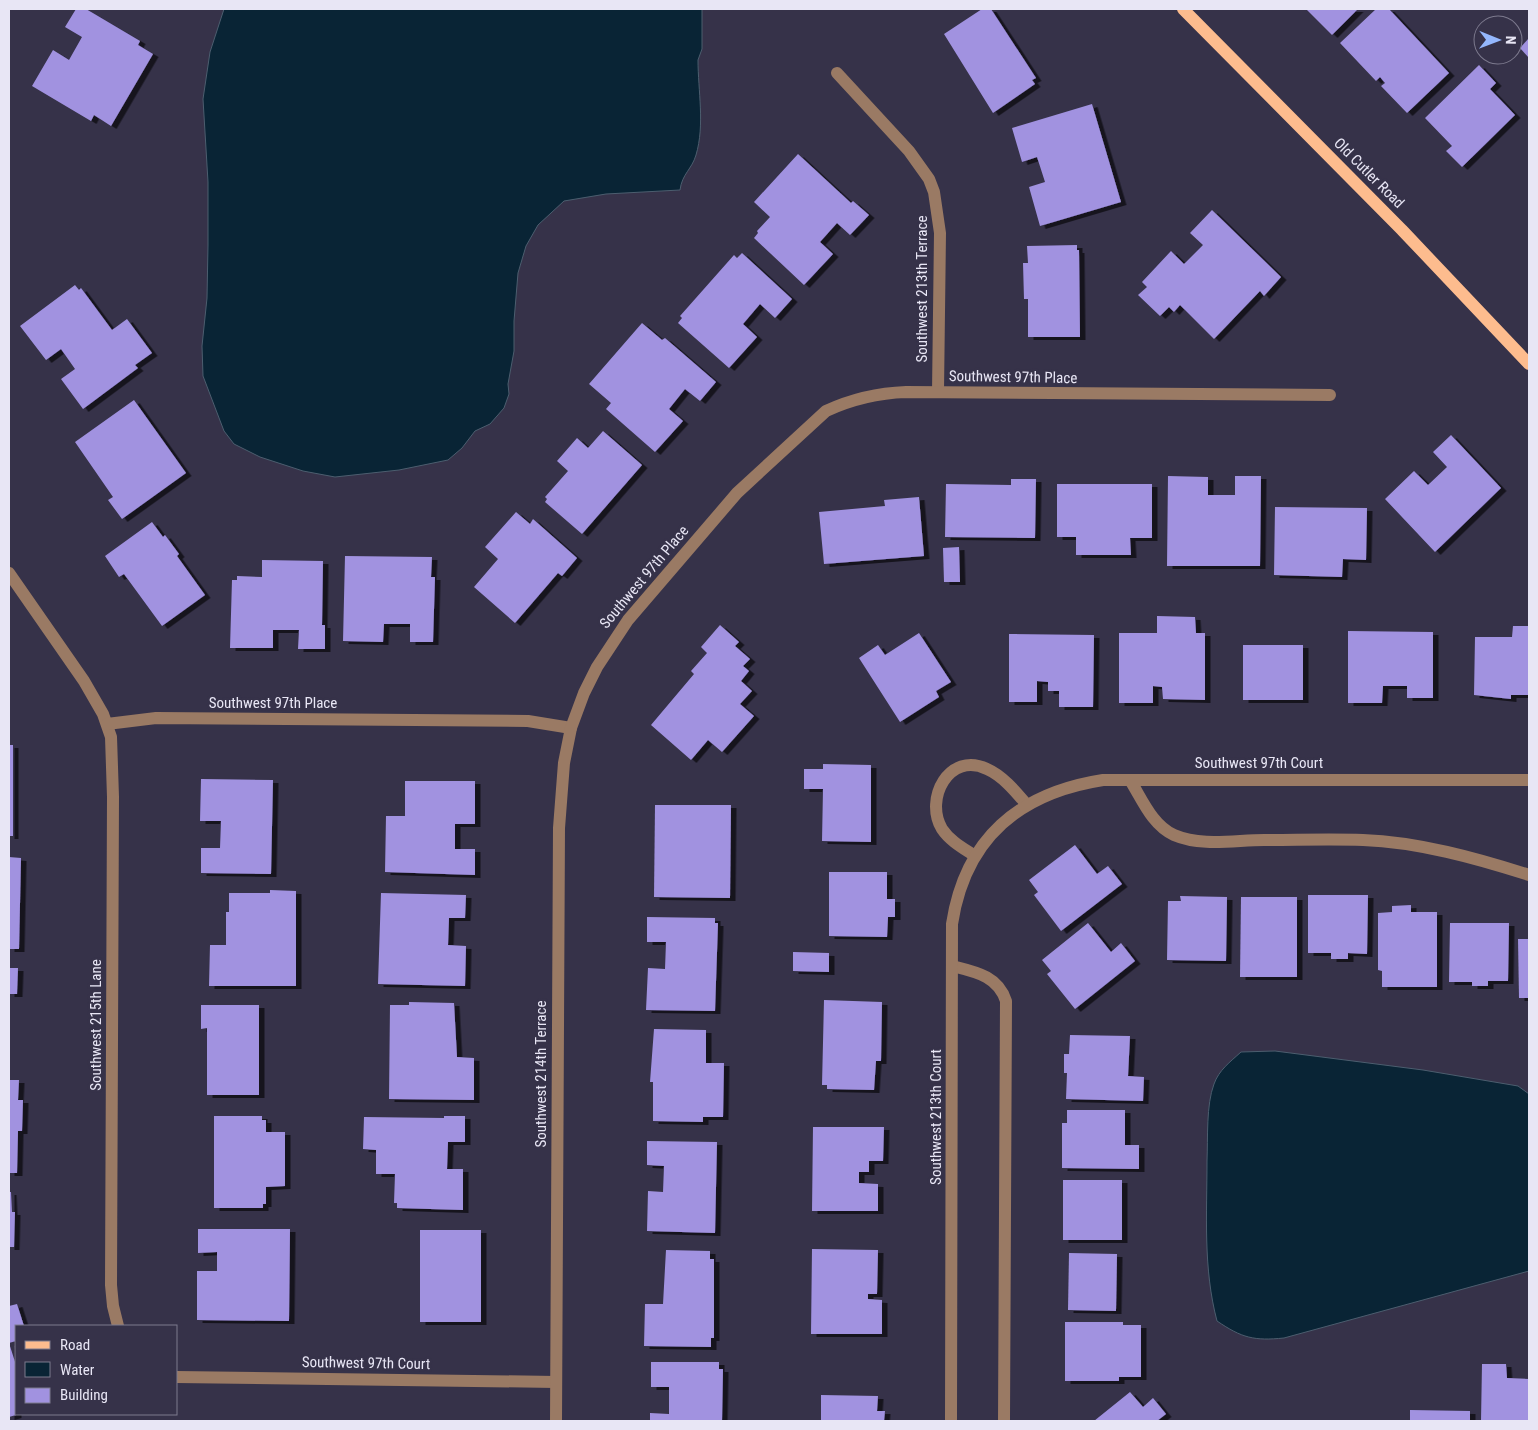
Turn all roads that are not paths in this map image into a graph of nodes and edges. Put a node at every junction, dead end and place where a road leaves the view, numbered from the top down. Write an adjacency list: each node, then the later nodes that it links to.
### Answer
1 (1182, 9): 3 (main road, Old Cutler Road)
2 (837, 73): 4 (street, Southwest 213th Terrace)
3 (1529, 364)
4 (938, 392): 5 (street, Southwest 97th Place); 8 (street, Southwest 97th Place)
5 (1330, 395)
6 (9, 573): 7 (street)
7 (107, 724): 8 (street, Southwest 97th Place); 16 (street, Southwest 215th Lane)
8 (571, 728): 18 (street, Southwest 214th Terrace)
9 (1130, 780): 10 (street, Southwest 97th Court); 11 (street, Southwest 97th Court); 14 (street)
10 (1529, 780)
11 (1027, 805): 12 (street, Southwest 97th Court); 13 (street)
12 (1000, 826): 13 (street, Southwest 213th Court)
13 (975, 856): 15 (street, Southwest 213th Court)
14 (1529, 875)
15 (952, 966): 20 (street, Southwest 213th Court); 21 (street)
16 (118, 1325)
17 (178, 1377): 18 (street, Southwest 97th Court)
18 (556, 1382): 19 (street, Southwest 214th Terrace)
19 (556, 1421)
20 (951, 1421)
21 (1004, 1421)

